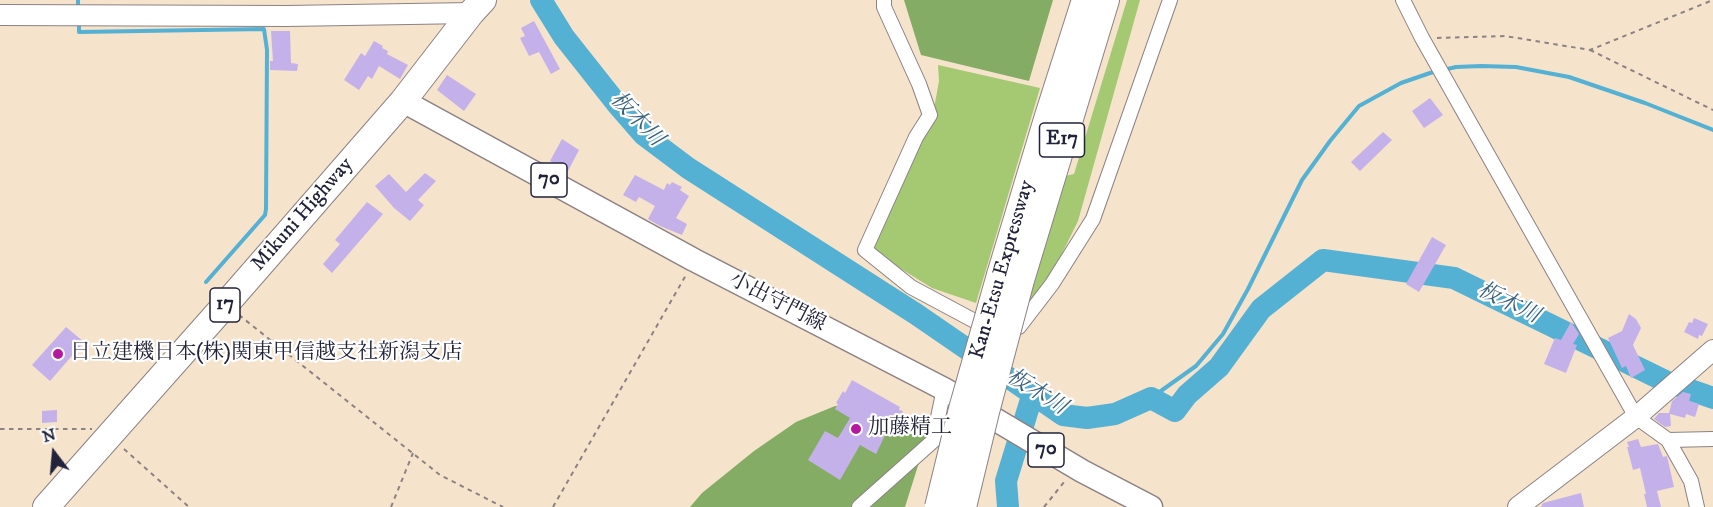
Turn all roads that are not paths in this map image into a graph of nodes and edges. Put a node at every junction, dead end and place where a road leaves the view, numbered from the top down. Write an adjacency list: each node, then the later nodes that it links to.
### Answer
1 (884, 0): 4 (street)
2 (1085, 0): 9 (highway, Kan-Etsu Expressway / E17)
3 (1106, 0): 9 (highway, Kan-Etsu Expressway / E17)
4 (1170, 0)
5 (1403, 0): 12 (street)
6 (474, 4): 7 (street); 8 (highway, Mikuni Highway / 17)
7 (0, 15)
8 (403, 101): 11 (main road, 小出守門線 / 70); 15 (highway, Mikuni Highway / 17)
9 (1011, 278): 17 (highway, Kan-Etsu Expressway / E17, bridge); 18 (highway, Kan-Etsu Expressway / E17, bridge)
10 (1713, 350): 12 (street)
11 (944, 389): 16 (street); 19 (main road, 小出守門線 / 70)
12 (1636, 417): 14 (street); 20 (street)
13 (1713, 438): 14 (street)
14 (1668, 440): 21 (street)
15 (46, 507)
16 (859, 507)
17 (938, 507)
18 (963, 507)
19 (1151, 507)
20 (1518, 507)
21 (1697, 507)

